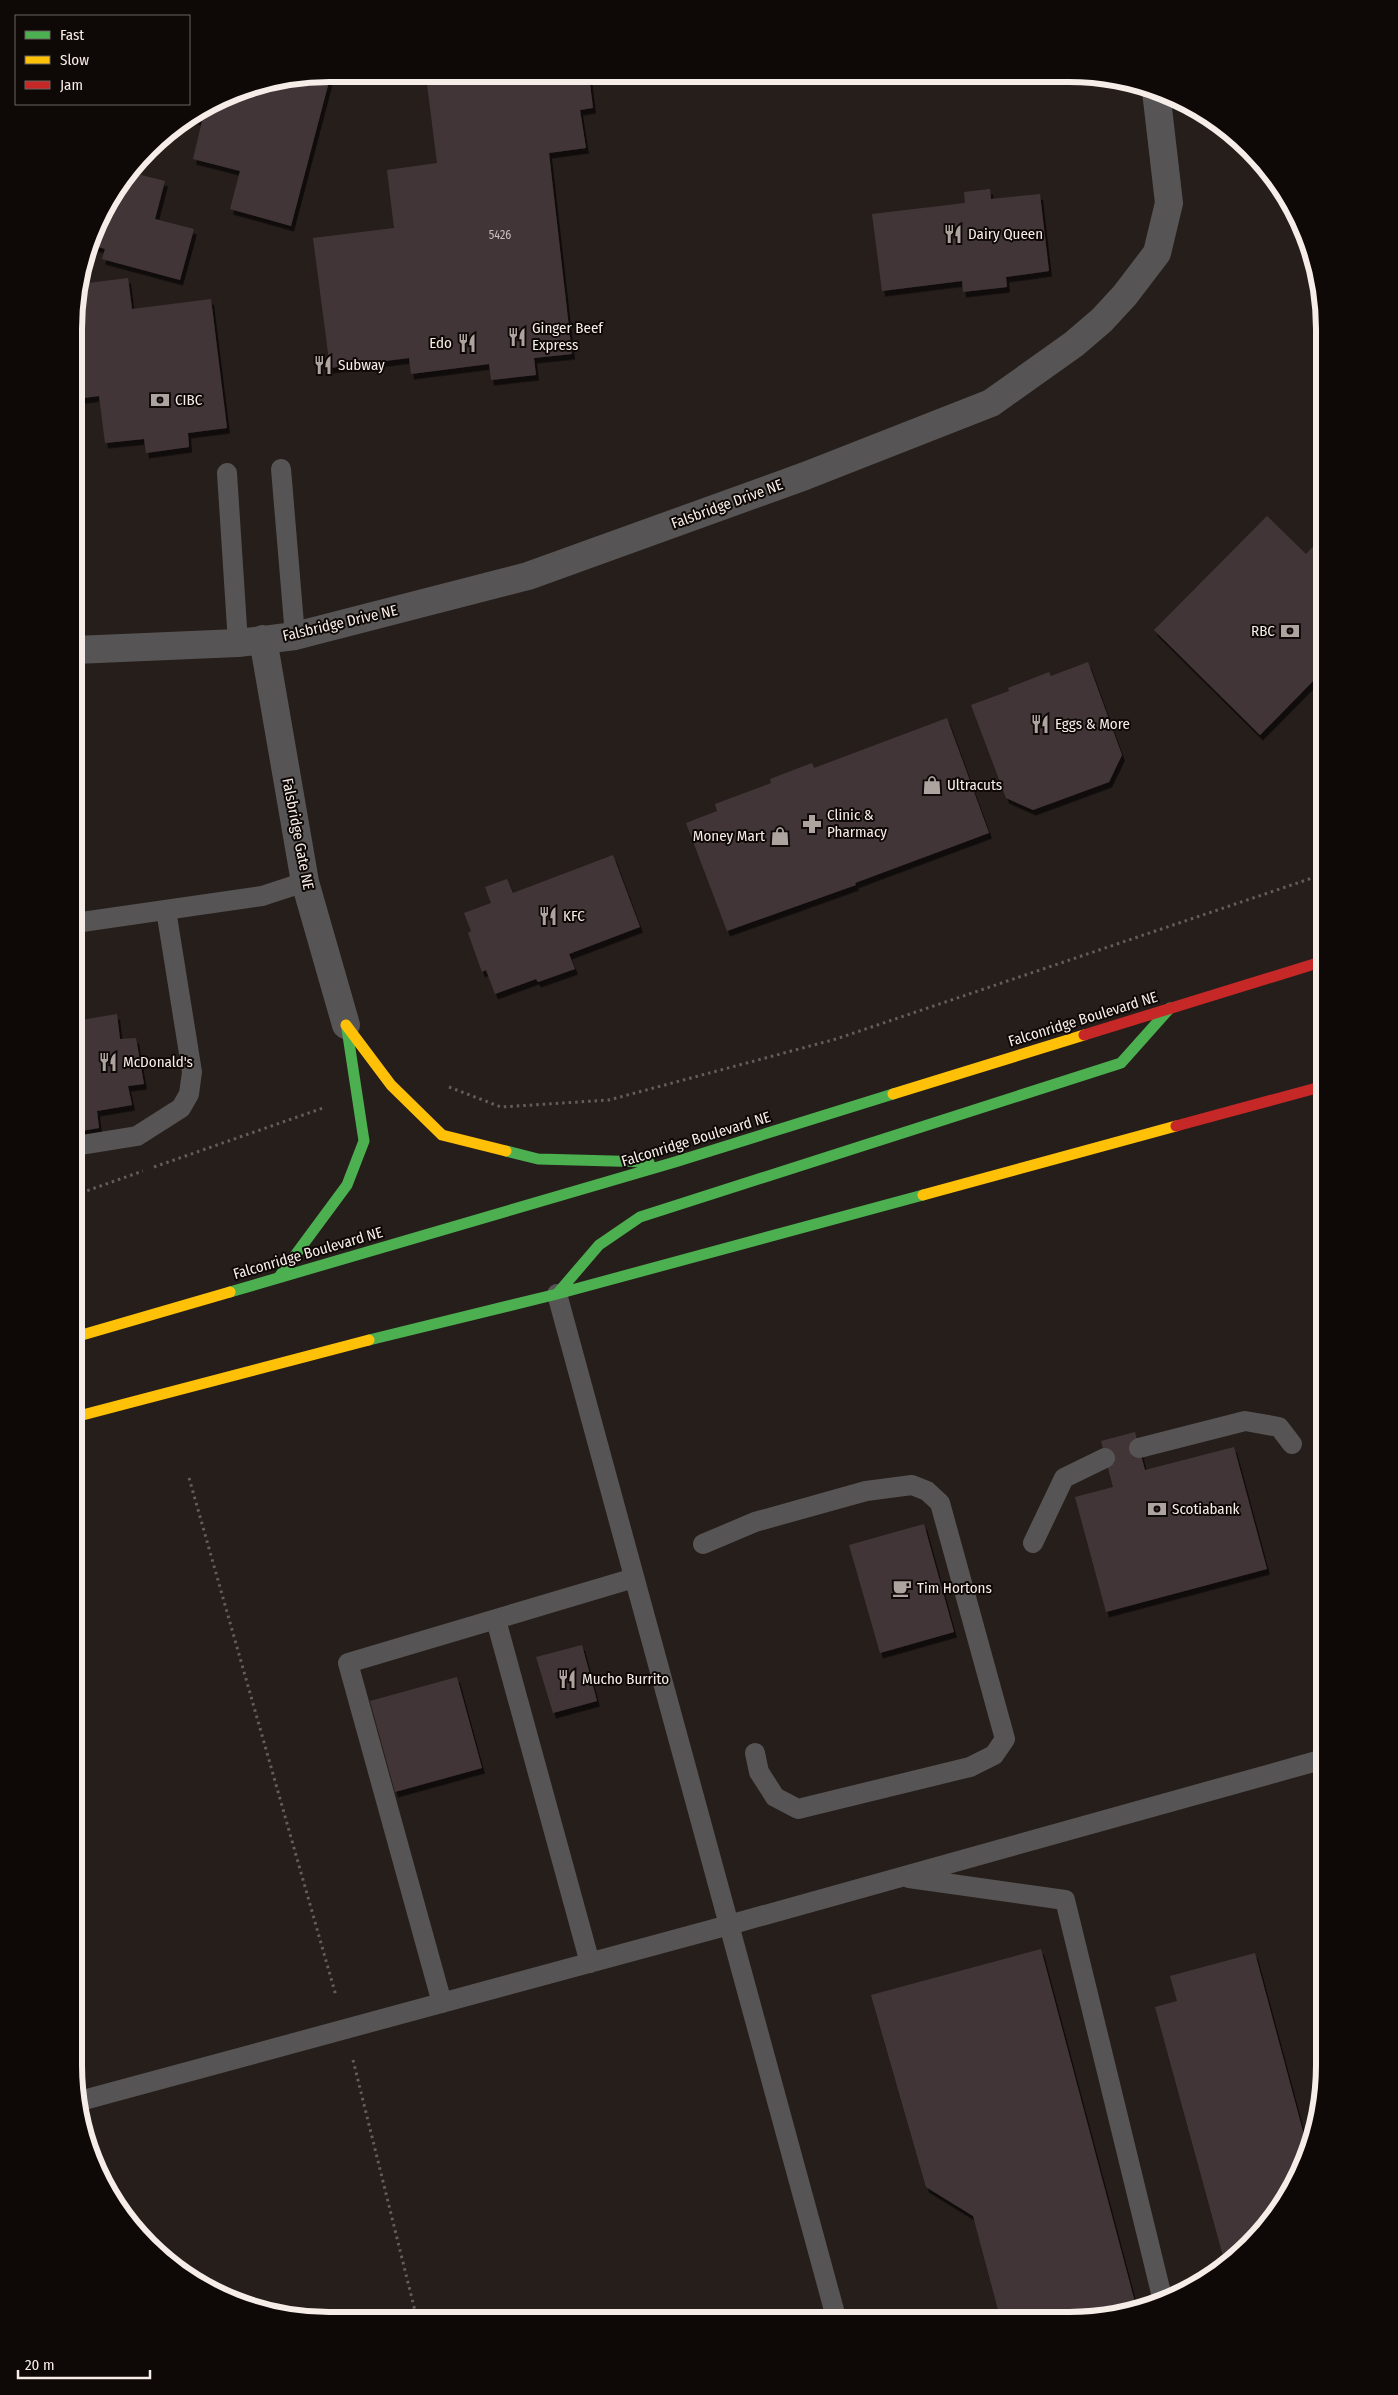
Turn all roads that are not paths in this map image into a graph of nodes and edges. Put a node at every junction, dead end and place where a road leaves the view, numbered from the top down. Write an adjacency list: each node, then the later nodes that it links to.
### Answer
1 (1157, 99): 4 (street, Falsbridge Drive NE)
2 (281, 469): 4 (lane)
3 (227, 473): 5 (lane)
4 (294, 636): 5 (street, Falsbridge Drive NE)
5 (250, 641): 6 (street, Falsbridge Drive NE); 7 (street, Falsbridge Gate NE)
6 (82, 650)
7 (305, 882): 8 (lane); 12 (street, Falsbridge Gate NE)
8 (166, 910): 9 (lane); 14 (lane)
9 (82, 922)
10 (1316, 963): 11 (main road, Falconridge Boulevard NE)
11 (1170, 1008): 15 (main road, Falconridge Boulevard NE); 17 (main road)
12 (346, 1025): 15 (main road); 16 (main road)
13 (1316, 1088): 17 (main road)
14 (82, 1145)
15 (675, 1162): 16 (main road, Falconridge Boulevard NE)
16 (278, 1277): 18 (main road, Falconridge Boulevard NE)
17 (557, 1294): 19 (main road); 25 (lane)
18 (82, 1335)
19 (82, 1415)
20 (1292, 1444): 21 (lane)
21 (1139, 1448)
22 (1105, 1458): 24 (lane)
23 (703, 1544): 27 (lane)
24 (1033, 1544)
25 (634, 1578): 26 (lane); 30 (lane)
26 (496, 1620): 31 (lane); 32 (lane)
27 (755, 1754)
28 (1316, 1761): 29 (lane)
29 (902, 1877): 30 (lane); 34 (lane)
30 (729, 1925): 31 (lane); 35 (lane)
31 (590, 1963): 32 (lane)
32 (442, 2003): 33 (lane)
33 (85, 2100)
34 (1161, 2295)
35 (835, 2312)

